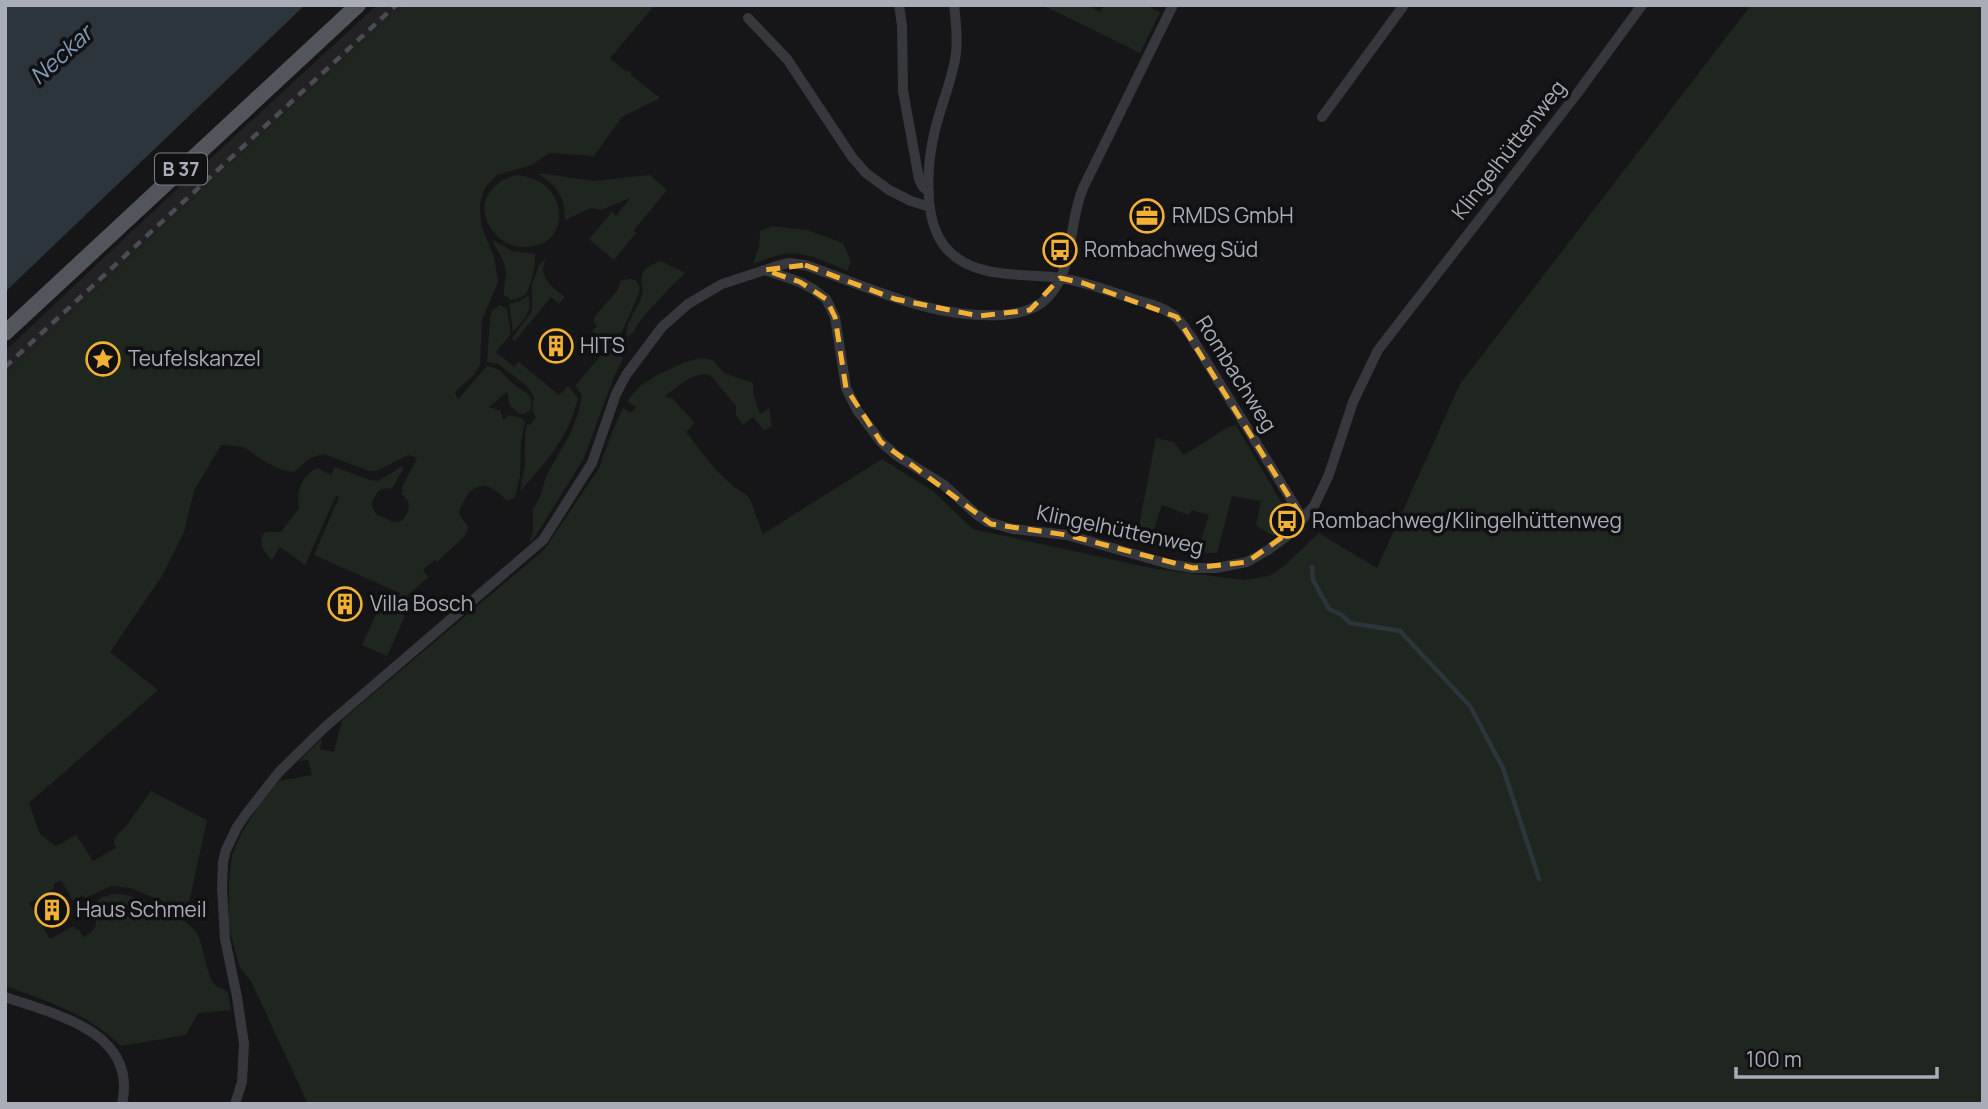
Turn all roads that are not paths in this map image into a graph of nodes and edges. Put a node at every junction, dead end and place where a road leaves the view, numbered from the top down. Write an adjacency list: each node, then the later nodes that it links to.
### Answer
1 (358, 5): 13 (main road, B 37)
2 (899, 5): 9 (street, Rombachweg)
3 (954, 5): 9 (street)
4 (1173, 5): 12 (street)
5 (1404, 5): 8 (street)
6 (1642, 5): 14 (street, Klingelhüttenweg)
7 (748, 18): 10 (street)
8 (1322, 117)
9 (929, 192): 10 (street, Rombachweg)
10 (930, 207): 12 (street, Rombachweg)
11 (765, 270): 12 (street); 14 (street, Klingelhüttenweg); 17 (street)
12 (1060, 278): 14 (street, Rombachweg)
13 (5, 333)
14 (1303, 519)
15 (5, 997): 16 (street)
16 (122, 1104)
17 (234, 1104)

